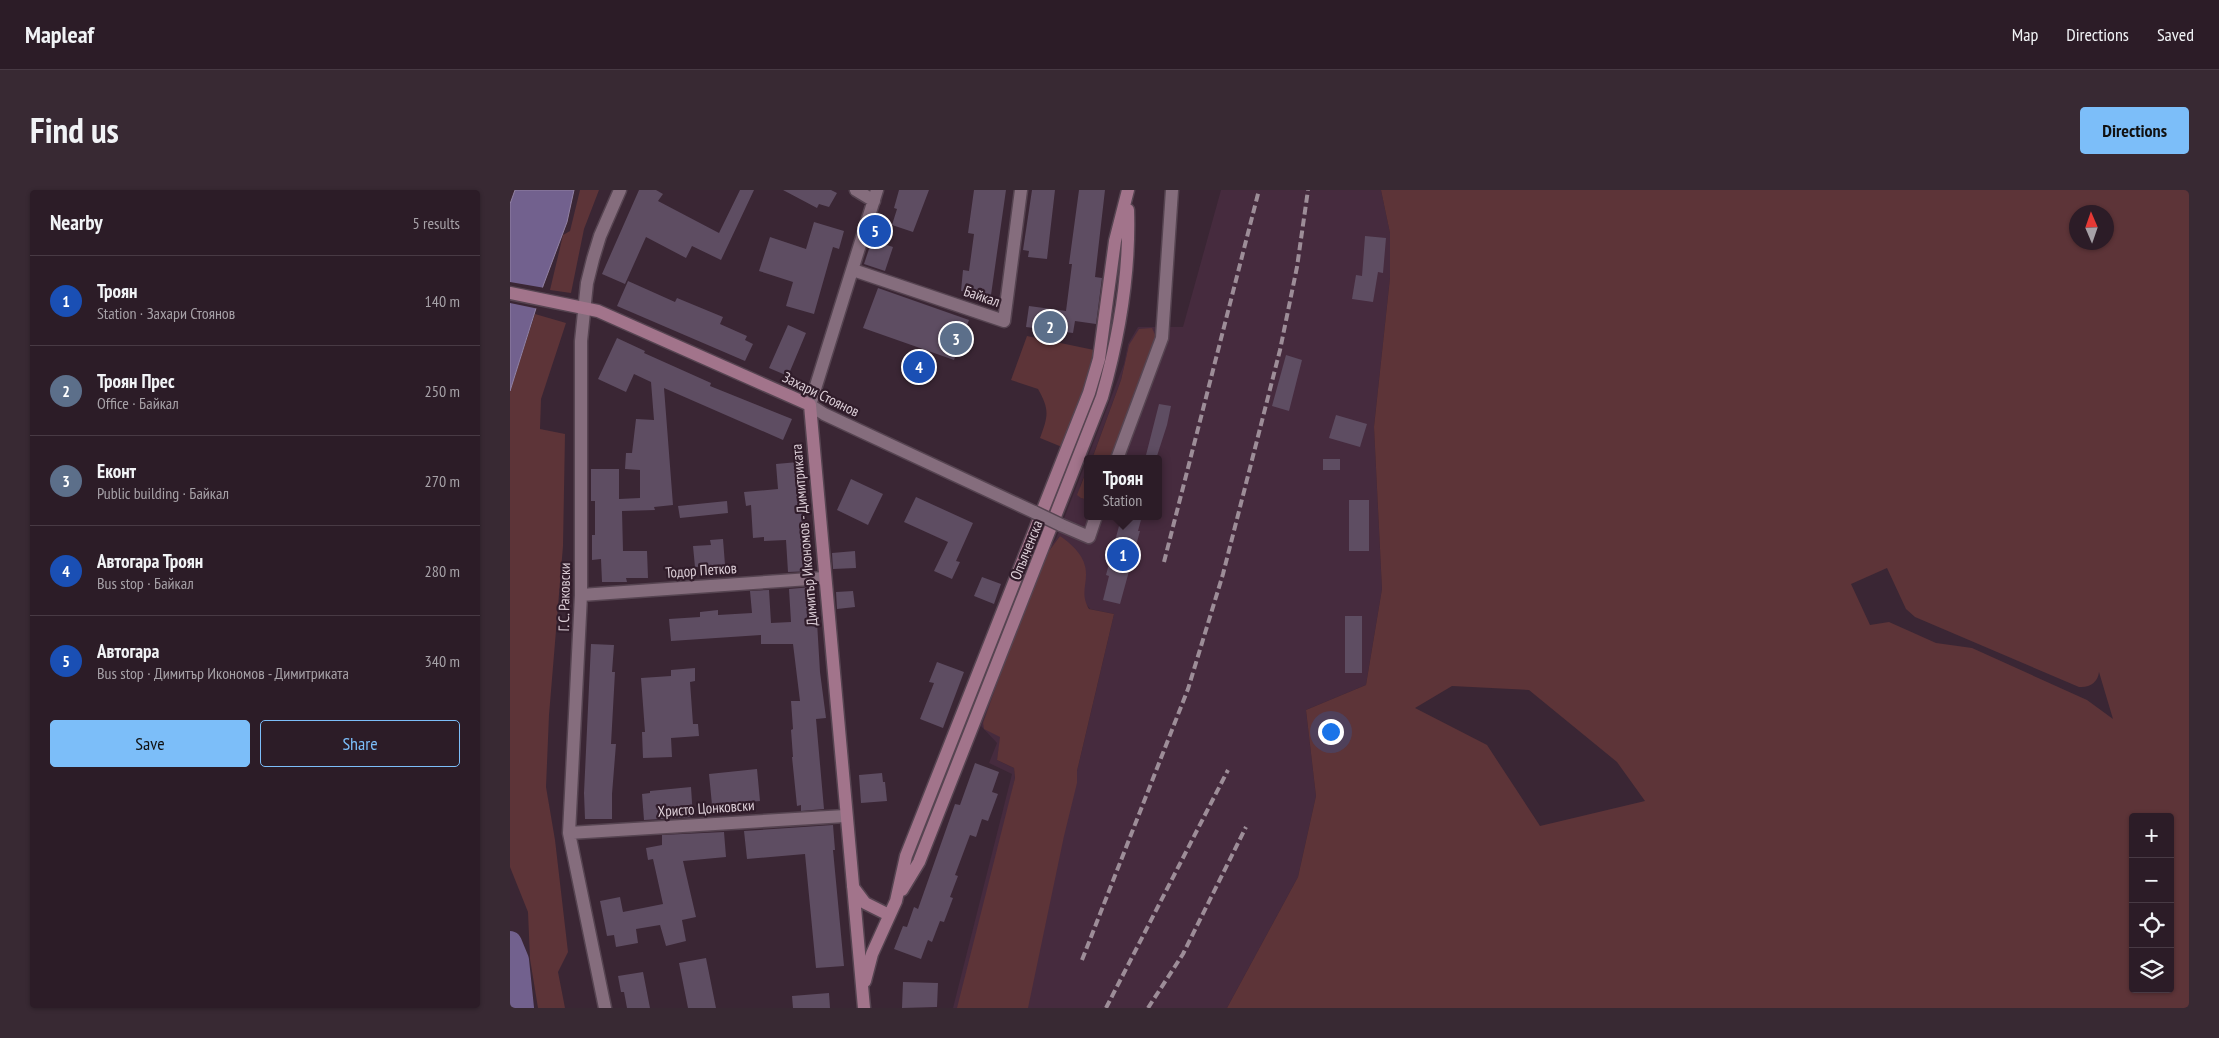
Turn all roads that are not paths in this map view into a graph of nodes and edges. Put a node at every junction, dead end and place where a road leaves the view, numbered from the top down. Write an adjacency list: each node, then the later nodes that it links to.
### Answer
1 (620, 190): 9 (street, Г. С. Раковски)
2 (856, 190): 6 (street)
3 (1021, 190): 7 (street, Байкал)
4 (1172, 190): 11 (street)
5 (1128, 193): 18 (street, Опълченска)
6 (876, 195): 7 (street, Димитър Икономов - Димитриката)
7 (853, 270): 10 (street, Димитър Икономов - Димитриката)
8 (510, 292): 9 (street, Захари Стоянов)
9 (584, 307): 10 (street, Захари Стоянов); 14 (street, Г. С. Раковски)
10 (810, 405): 12 (street, Захари Стоянов, bridge); 13 (street, Димитър Икономов - Димитриката)
11 (1118, 455)
12 (1095, 520)
13 (824, 578): 14 (street, Тодор Петков); 15 (street, Димитър Икономов - Димитриката)
14 (581, 595): 16 (street, Г. С. Раковски)
15 (845, 816): 16 (street, Христо Цонковски); 17 (street, Димитър Икономов - Димитриката)
16 (569, 833): 20 (street, Г. С. Раковски)
17 (852, 886): 18 (street); 19 (street, Димитър Икономов - Димитриката)
18 (889, 916): 19 (street, Димитър Икономов - Димитриката)
19 (863, 1007)
20 (605, 1008)

